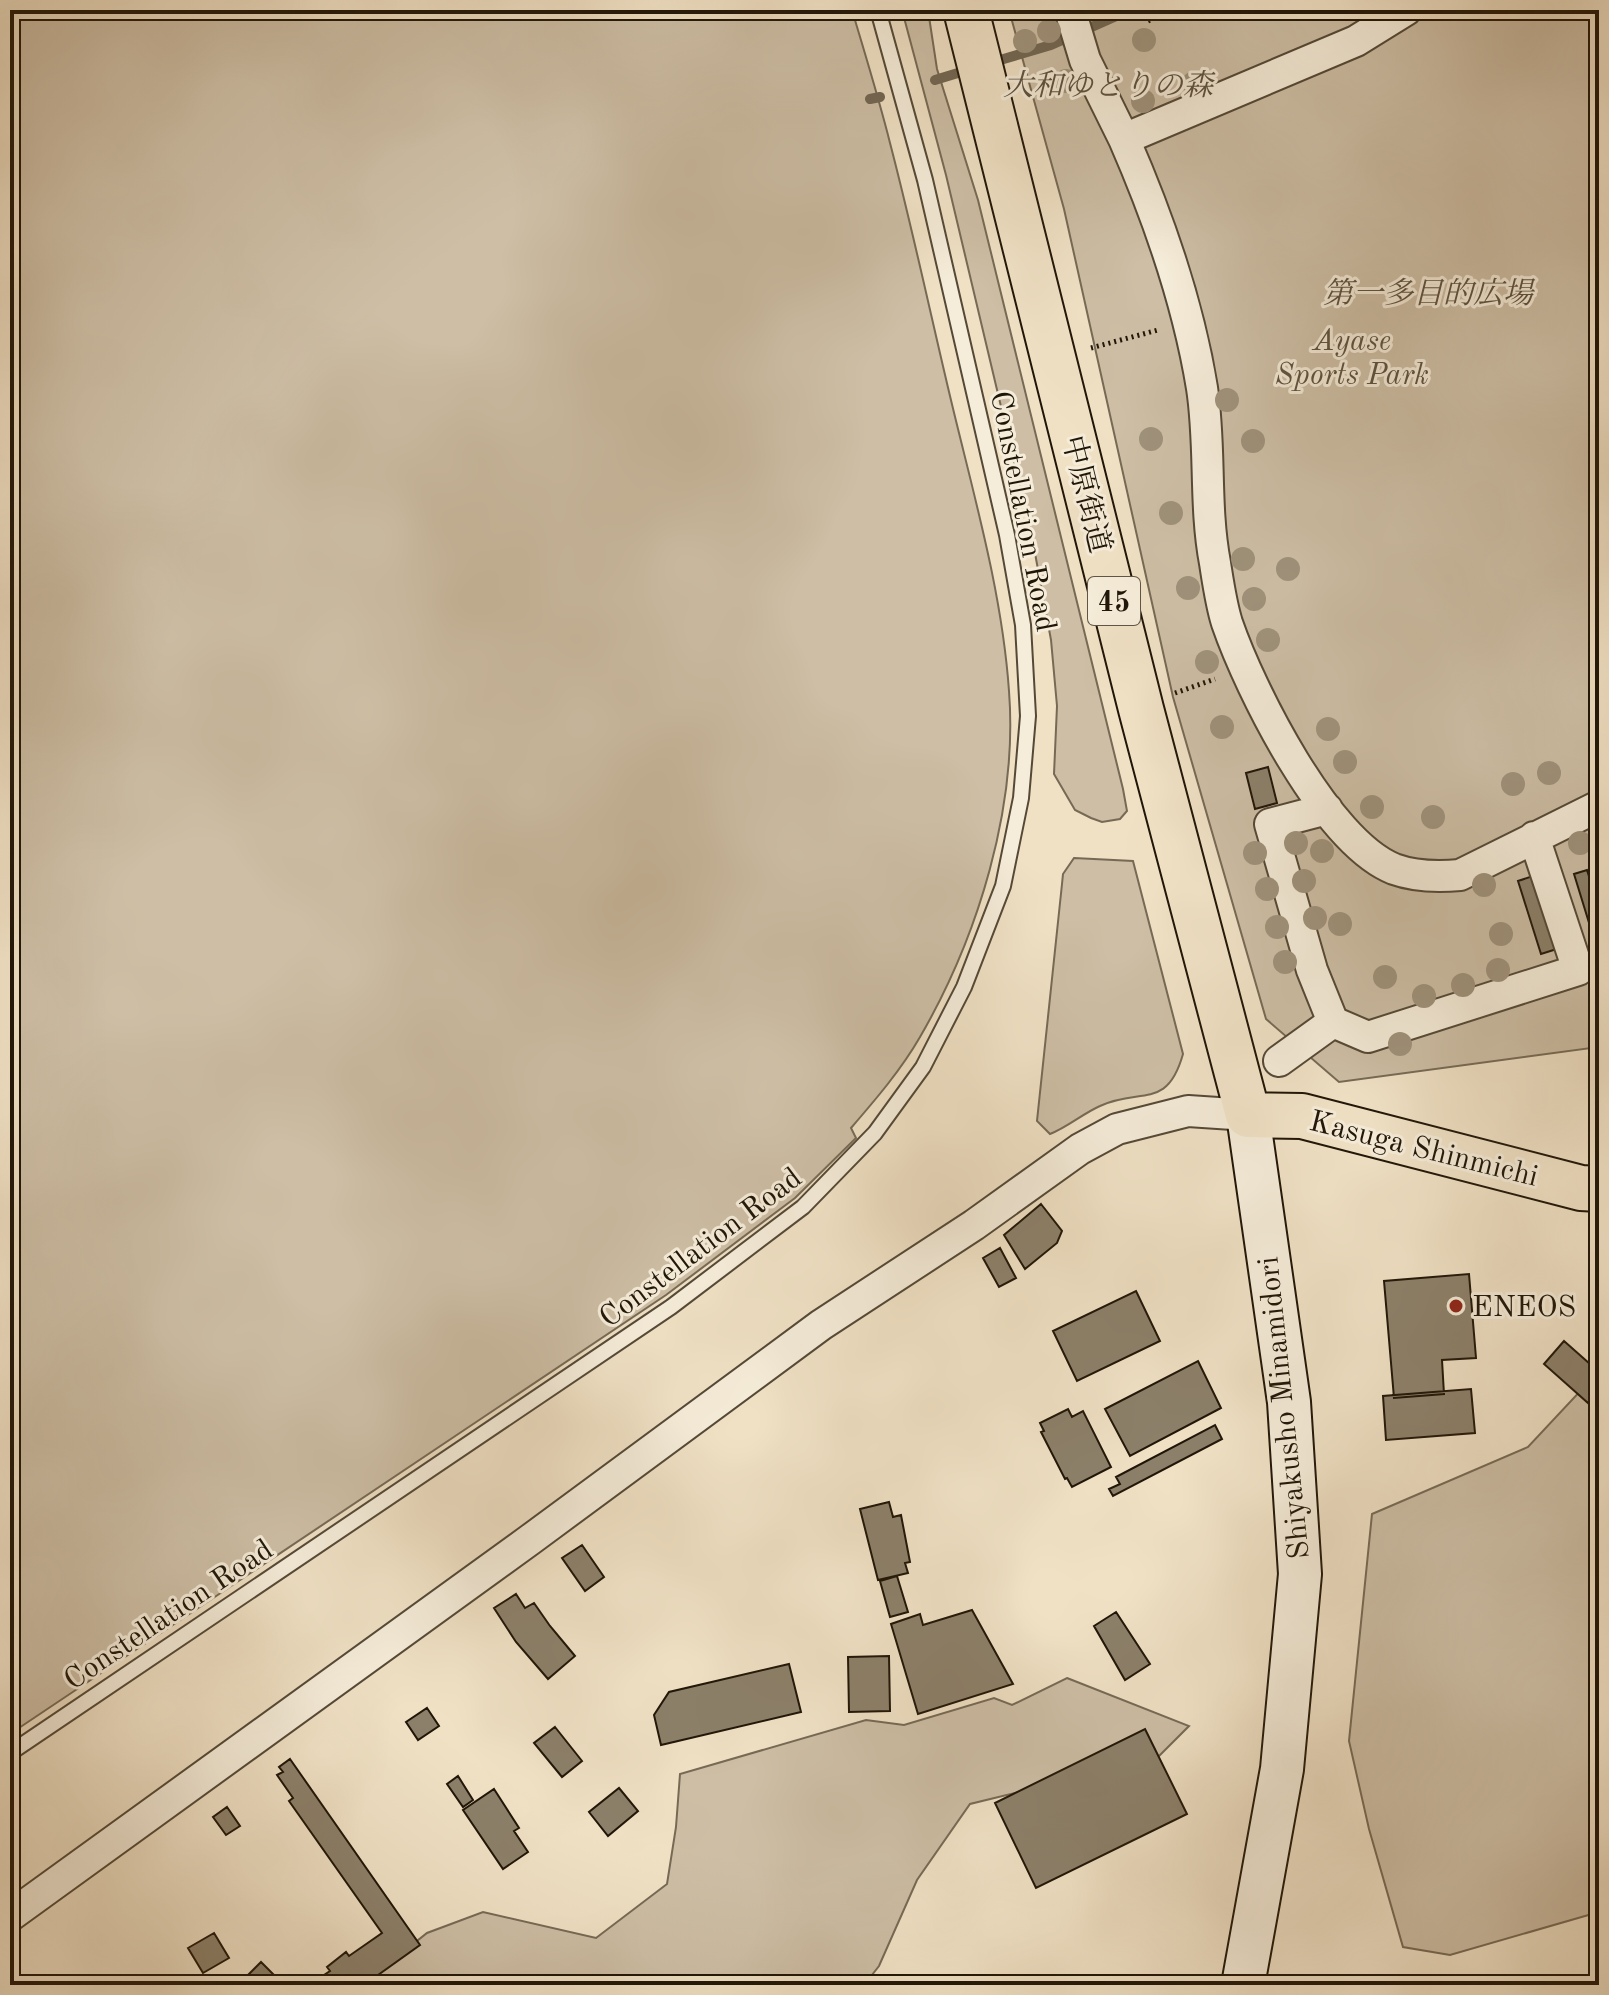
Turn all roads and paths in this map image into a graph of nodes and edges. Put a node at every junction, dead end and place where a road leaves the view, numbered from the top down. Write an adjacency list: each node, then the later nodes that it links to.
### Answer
1 (878, 10): 19 (lane, Constellation Road)
2 (1070, 10): 7 (street)
3 (1172, 10): 5 (path)
4 (1406, 10): 7 (street)
5 (1148, 21)
6 (976, 48): 17 (main road, 中原街道 / 45)
7 (1124, 139): 8 (street)
8 (1188, 322): 9 (path); 10 (street)
9 (1082, 349)
10 (1246, 668): 11 (path); 13 (street)
11 (1165, 697)
12 (1599, 806): 14 (street)
13 (1327, 809): 14 (street); 15 (street)
14 (1534, 837): 15 (street)
15 (1333, 1022): 16 (street)
16 (1279, 1061)
17 (1248, 1115): 18 (main road, Kasuga Shinmichi); 20 (street); 21 (street, Shiyakusho Minamidori)
18 (1599, 1189)
19 (10, 1753)
20 (10, 1916)
21 (1243, 1985)

